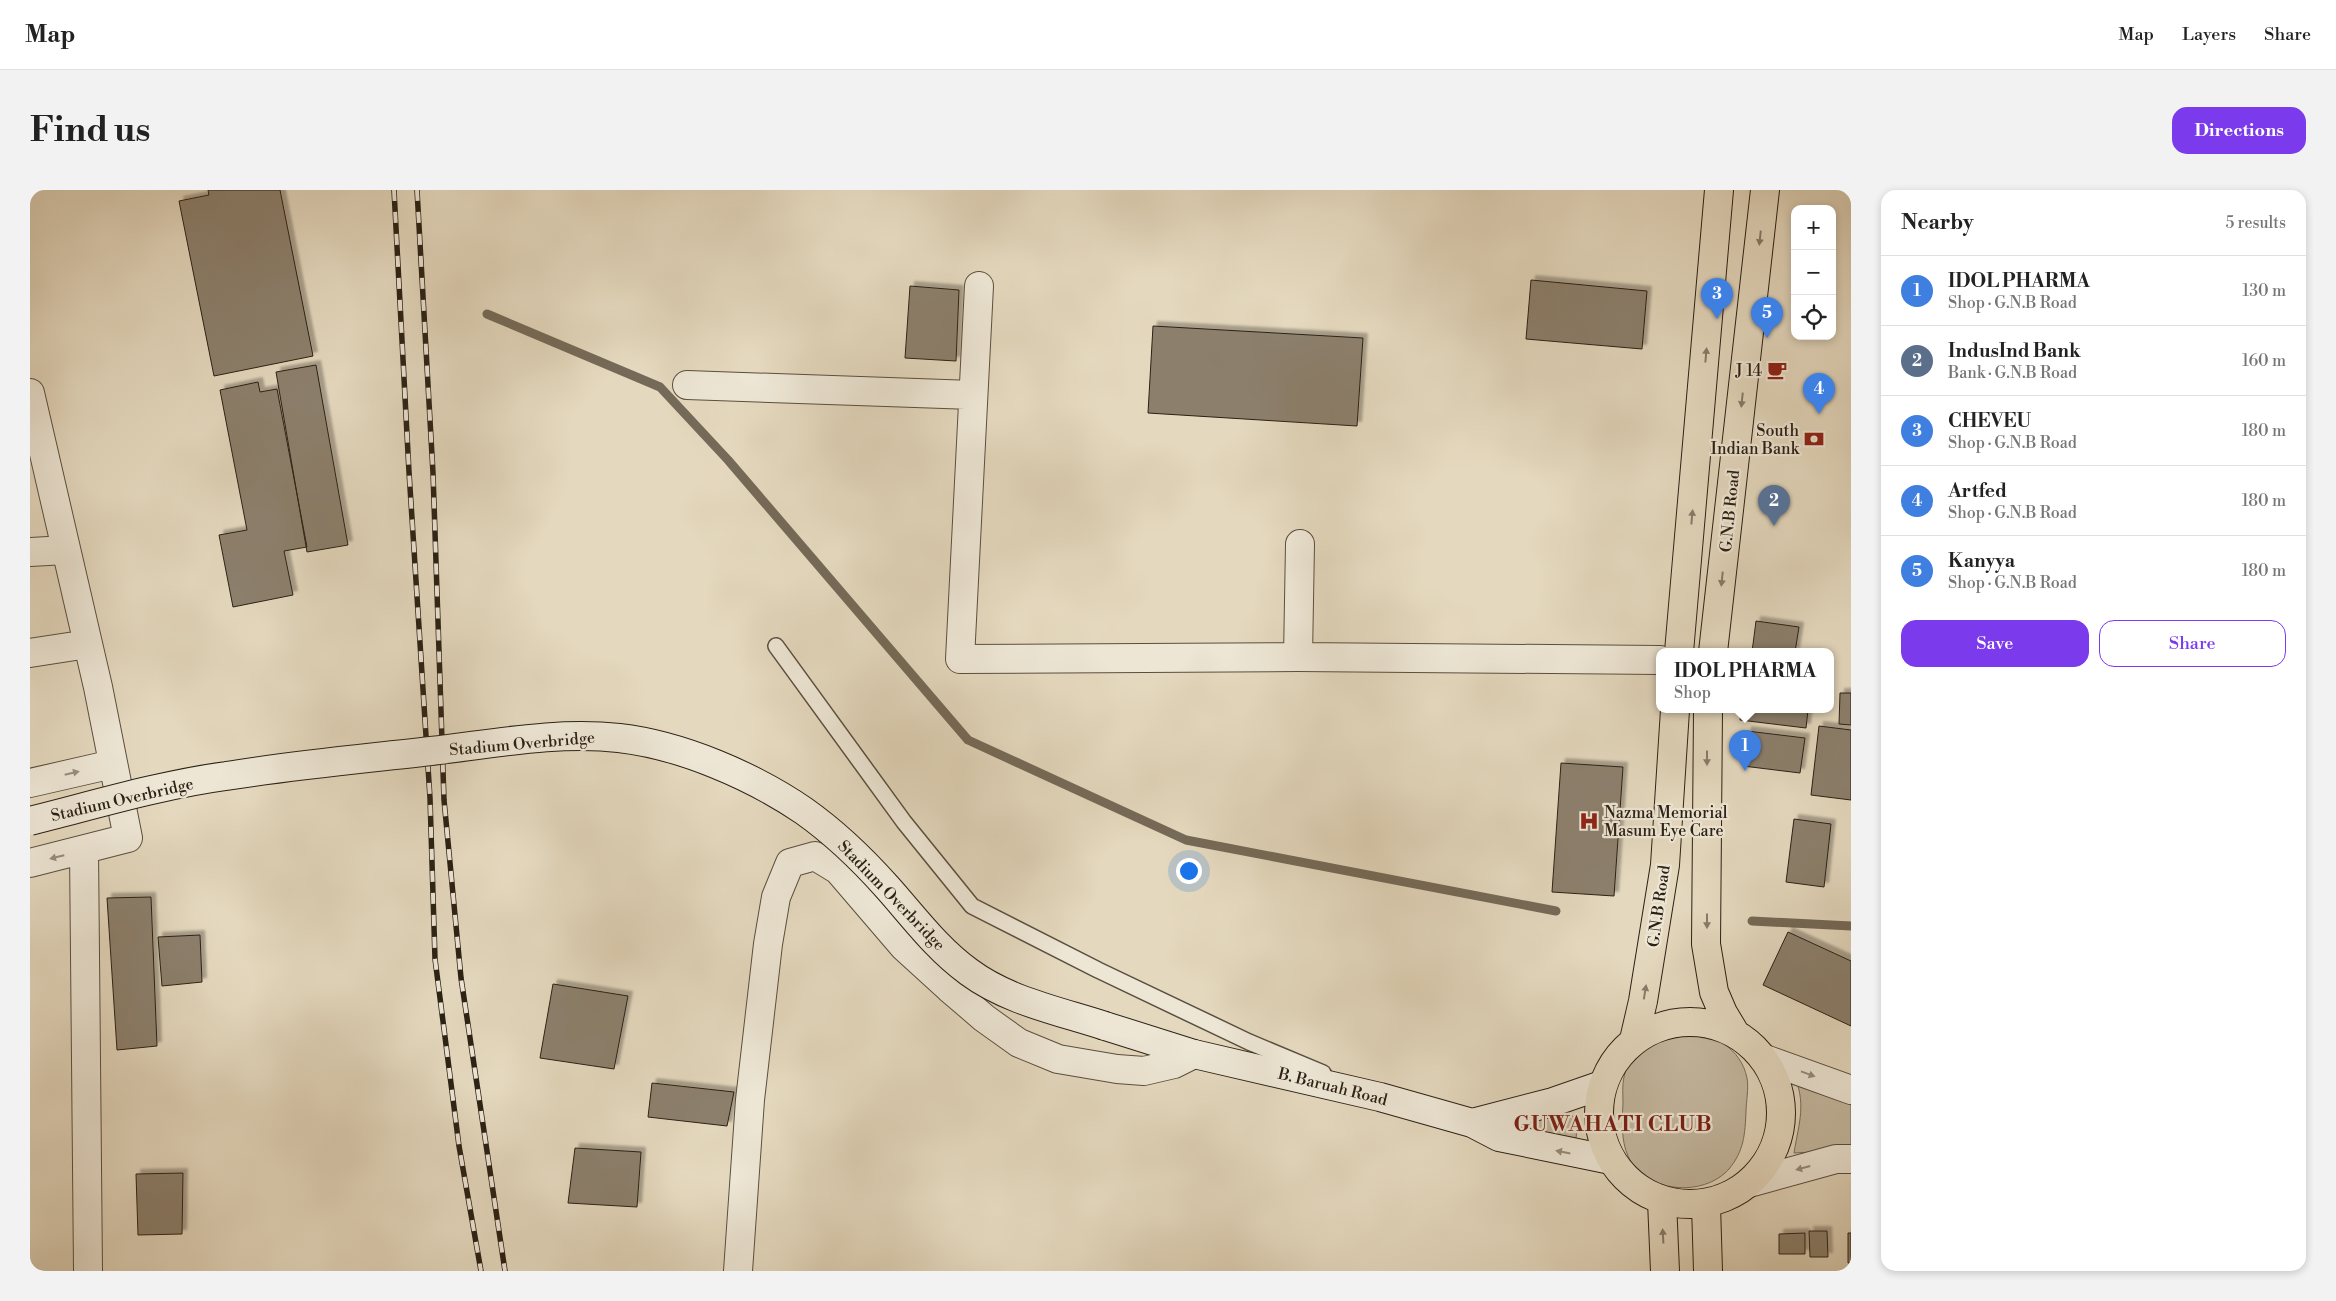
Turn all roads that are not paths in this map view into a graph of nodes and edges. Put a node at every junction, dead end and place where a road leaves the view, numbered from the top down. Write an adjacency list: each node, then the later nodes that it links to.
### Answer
1 (1720, 190): 12 (main road, one-way to 1)
2 (1765, 190): 13 (main road, G.N.B Road, one-way to 13)
3 (979, 286): 6 (street)
4 (688, 385): 6 (street)
5 (30, 393): 8 (street)
6 (973, 395): 15 (street)
7 (1300, 544): 15 (street)
8 (66, 550): 9 (street); 10 (street)
9 (30, 552)
10 (88, 644): 14 (street); 19 (street)
11 (776, 646): 30 (lane)
12 (1679, 648)
13 (1713, 648)
14 (30, 653)
15 (1298, 657): 16 (street)
16 (1656, 660)
17 (1675, 713): 25 (main road, G.N.B Road, one-way to 17)
18 (1708, 713): 24 (main road, one-way to 24)
19 (113, 764): 20 (street, one-way to 19); 22 (street)
20 (30, 783)
21 (30, 821): 26 (street, Stadium Overbridge, bridge)
22 (84, 850): 23 (street, one-way to 23); 37 (street)
23 (30, 864)
24 (1735, 1033): 25 (main road); 27 (main road)
25 (1634, 1040): 28 (main road)
26 (1194, 1054): 30 (street, B. Baruah Road); 38 (street)
27 (1765, 1059): 29 (street, one-way to 29); 34 (main road)
28 (1602, 1085): 31 (street); 33 (main road)
29 (1851, 1090)
30 (1380, 1097): 31 (street, B. Baruah Road)
31 (1472, 1123): 33 (street, B. Baruah Road, one-way to 31)
32 (1851, 1159): 34 (street, one-way to 34)
33 (1611, 1160): 35 (main road)
34 (1749, 1183): 36 (main road)
35 (1662, 1201): 36 (main road); 39 (main road, one-way to 35)
36 (1706, 1205): 40 (main road)
37 (88, 1271)
38 (738, 1271)
39 (1665, 1271)
40 (1708, 1271)

